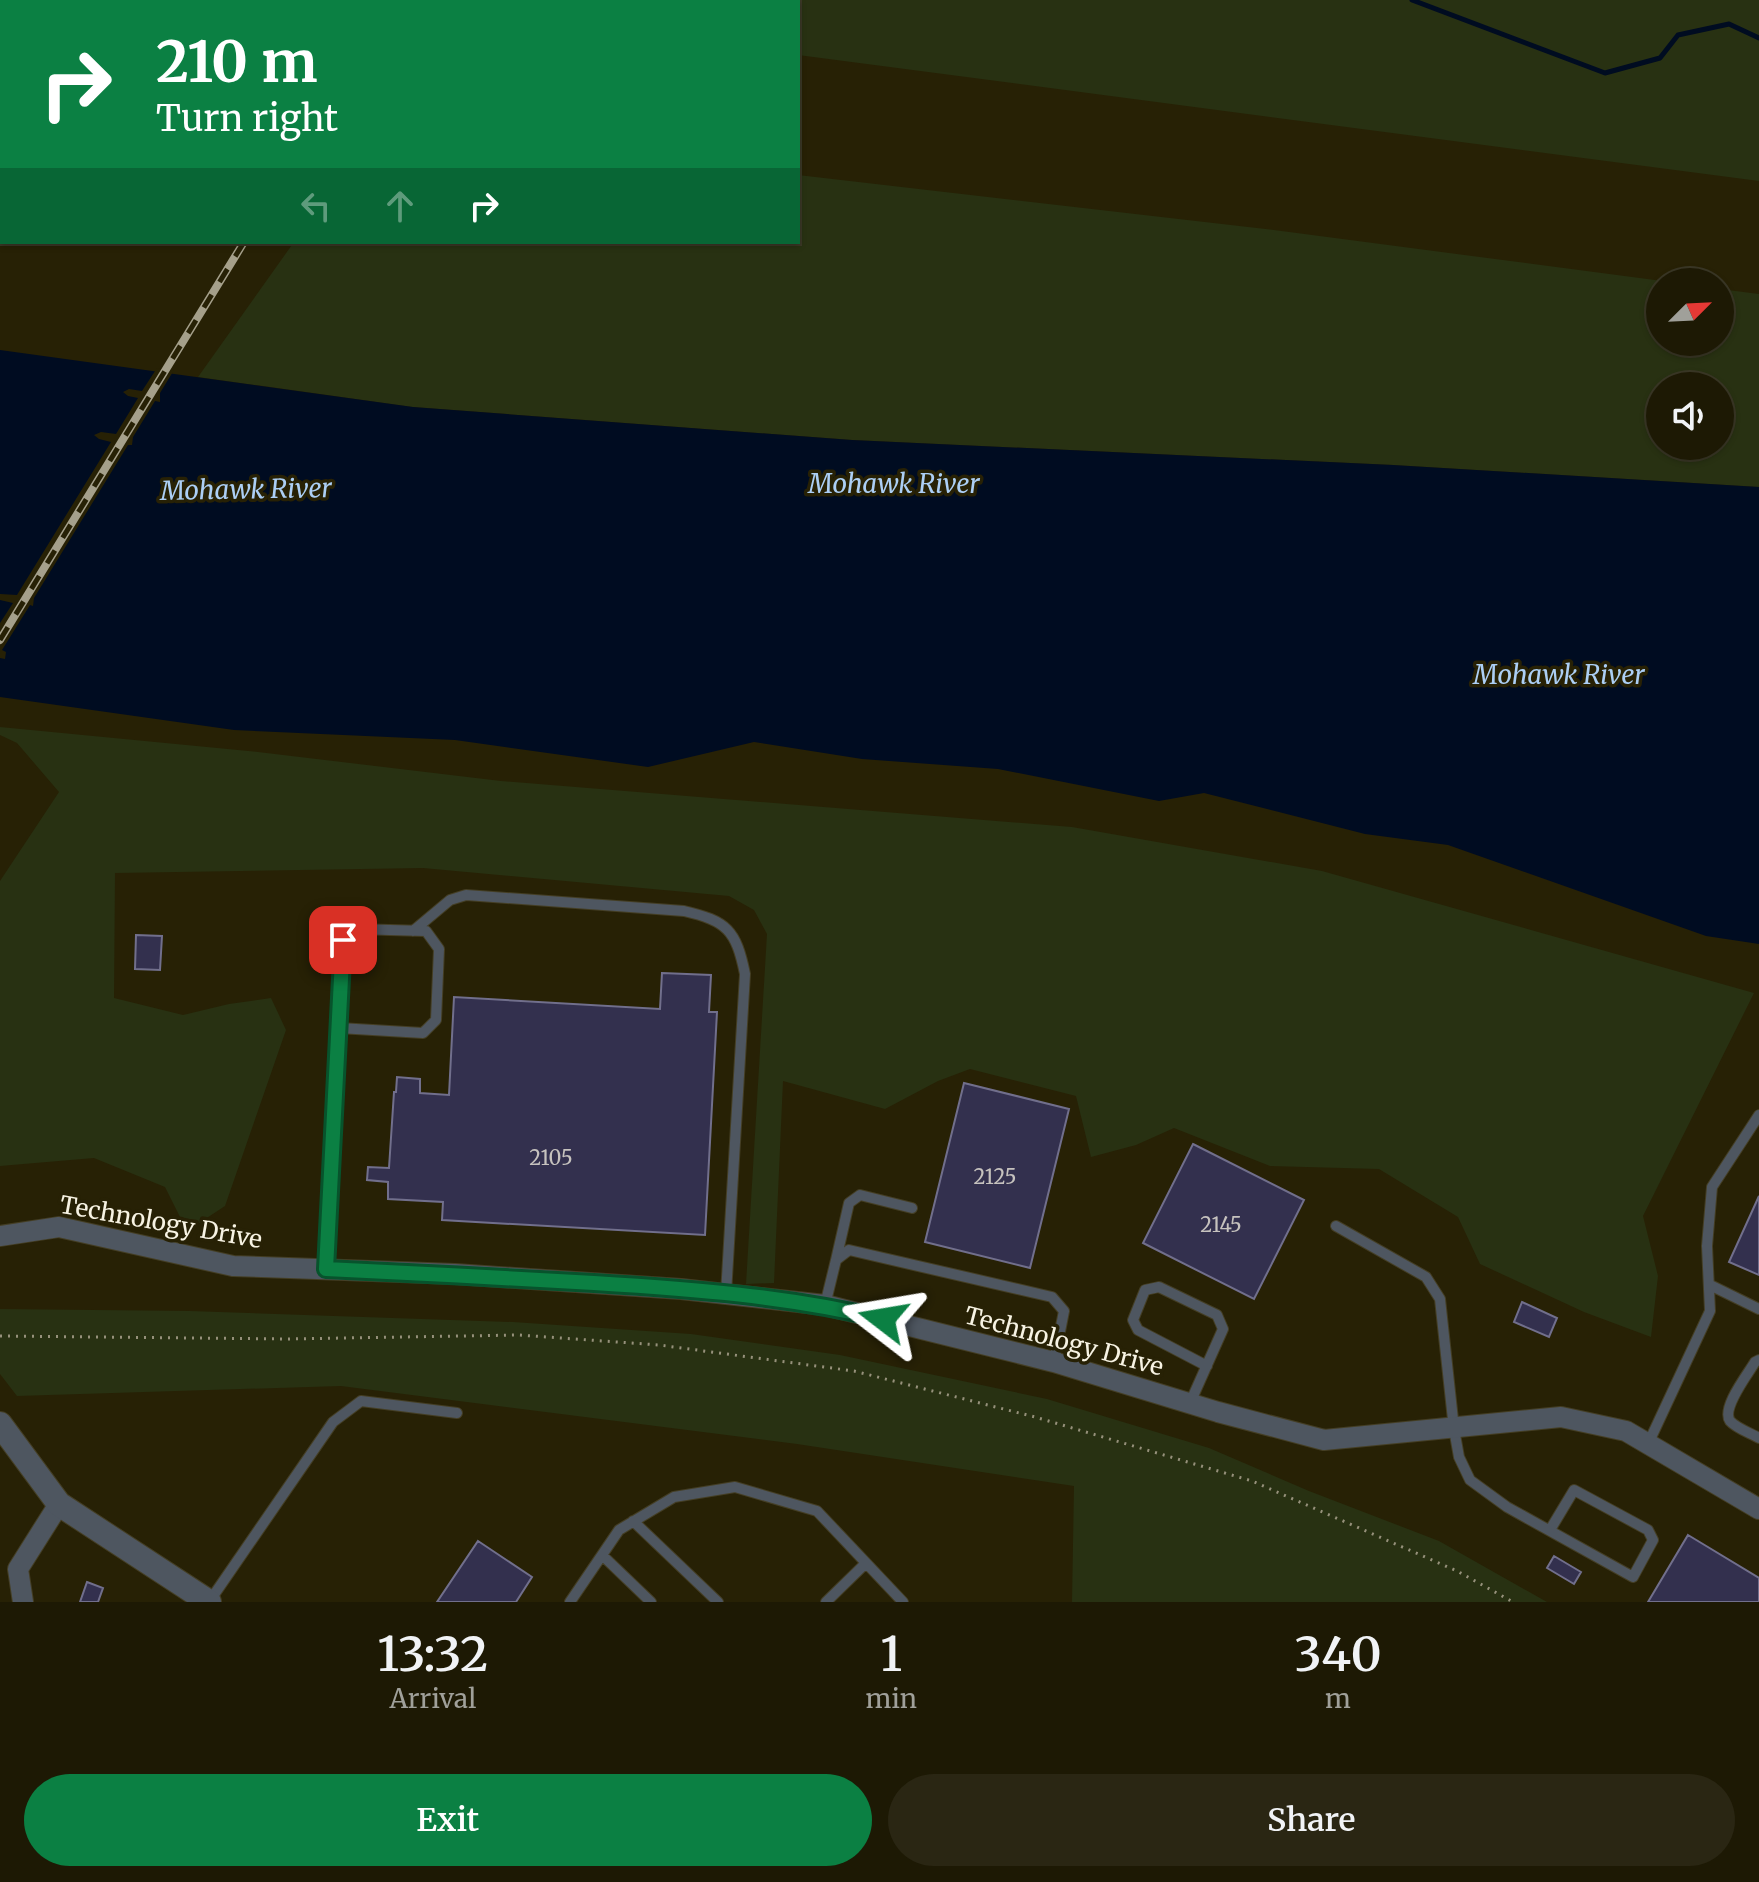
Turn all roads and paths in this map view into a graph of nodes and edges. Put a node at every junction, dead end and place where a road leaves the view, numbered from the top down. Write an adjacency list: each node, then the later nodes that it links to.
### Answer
1 (413, 931): 2 (lane); 2 (lane); 10 (lane)
2 (339, 1028): 8 (lane)
3 (1759, 1115): 9 (lane)
4 (912, 1208): 7 (lane)
5 (1336, 1226): 19 (lane)
6 (0, 1236): 8 (street, Technology Drive)
7 (836, 1260): 11 (lane); 15 (lane)
8 (326, 1269): 10 (street, Technology Drive)
9 (1710, 1285): 12 (lane); 22 (lane)
10 (726, 1294): 11 (street, Technology Drive)
11 (825, 1305): 15 (street, Technology Drive)
12 (1759, 1309)
13 (0, 1336): 36 (path)
14 (1759, 1360): 21 (lane)
15 (1054, 1362): 17 (street, Technology Drive)
16 (1207, 1366): 16 (lane); 17 (lane)
17 (1190, 1403): 19 (street, Technology Drive)
18 (457, 1413): 32 (lane)
19 (1454, 1429): 22 (street, Technology Drive); 26 (lane)
20 (2, 1432): 23 (street)
21 (1759, 1438)
22 (1648, 1444): 24 (street, Technology Drive)
23 (59, 1504): 31 (street); 32 (street)
24 (1759, 1509)
25 (633, 1521): 27 (lane); 28 (lane); 30 (lane)
26 (1550, 1530): 26 (lane)
27 (602, 1555): 29 (lane); 33 (lane)
28 (866, 1563): 34 (lane); 35 (lane)
29 (575, 1600)
30 (713, 1600)
31 (23, 1602)
32 (209, 1602)
33 (651, 1602)
34 (826, 1602)
35 (903, 1602)
36 (1513, 1602)

